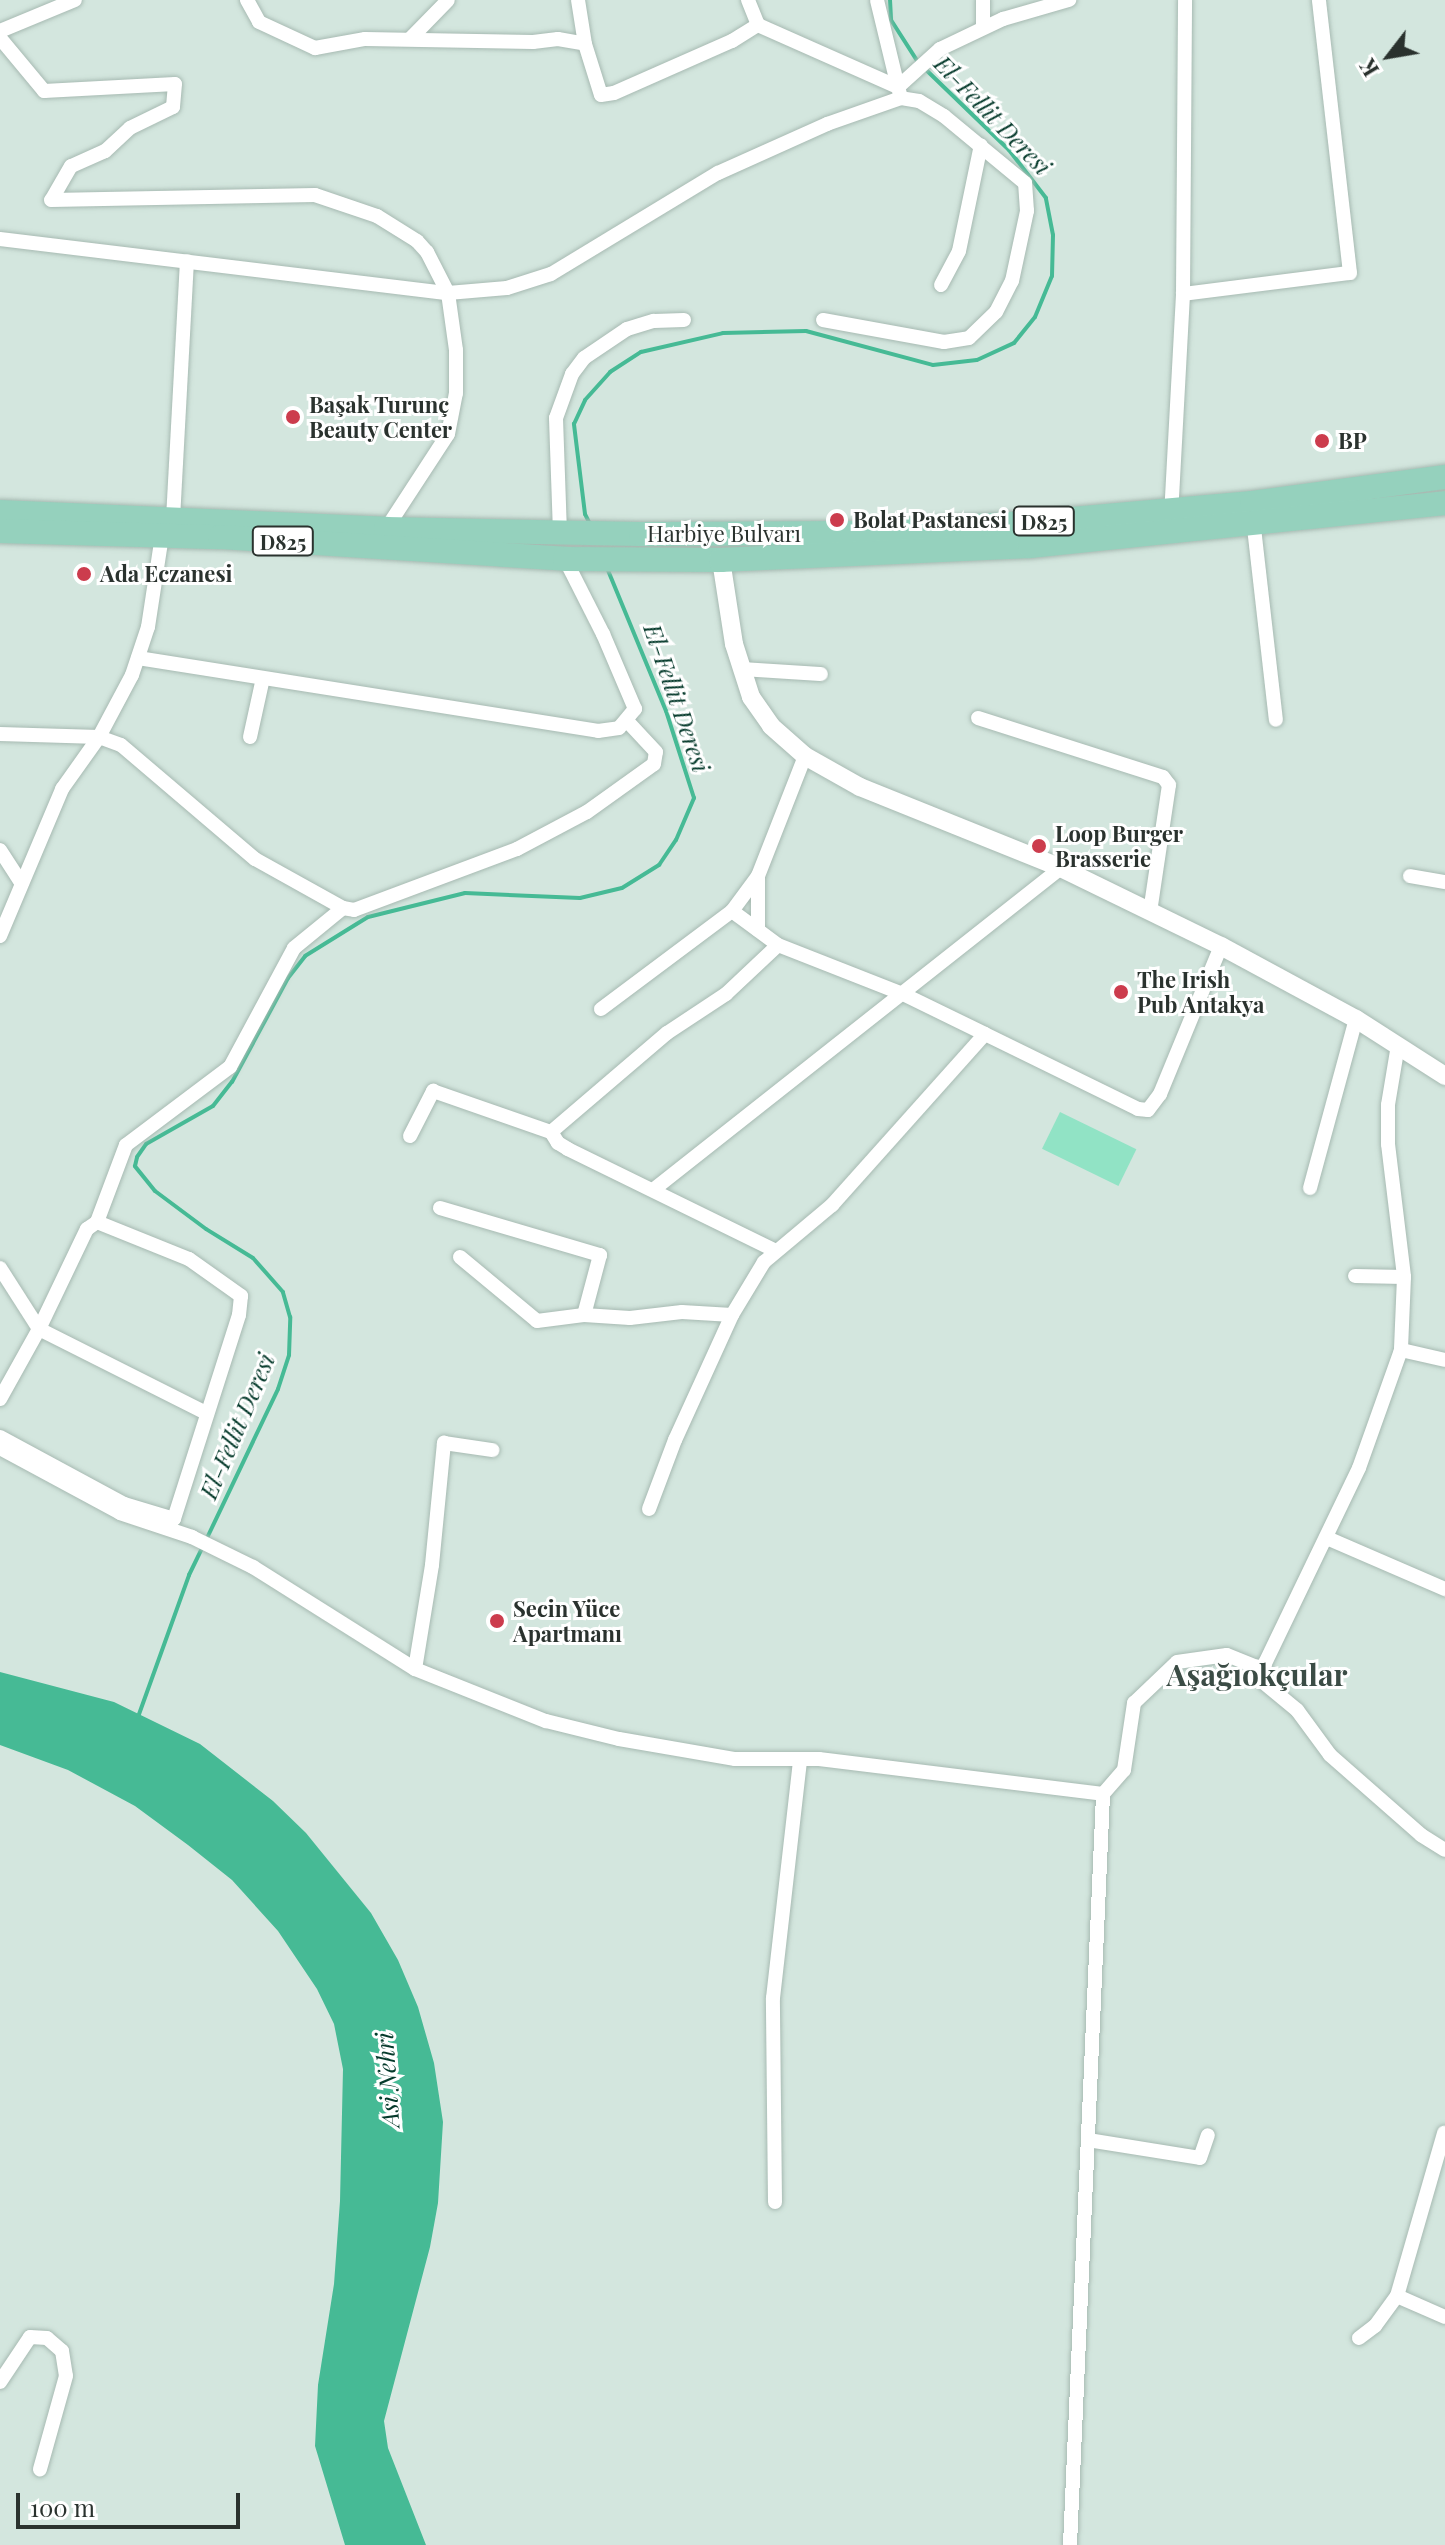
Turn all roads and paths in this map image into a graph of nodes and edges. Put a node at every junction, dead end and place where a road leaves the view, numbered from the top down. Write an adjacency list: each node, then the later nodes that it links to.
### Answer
1 (75, 0): 13 (street)
2 (247, 0): 15 (street)
3 (448, 0): 15 (street)
4 (578, 0): 16 (street)
5 (748, 0): 11 (street)
6 (877, 0): 17 (street)
7 (983, 0): 12 (street)
8 (1069, 0): 12 (street)
9 (1185, 0): 23 (street)
10 (1319, 0): 23 (street)
11 (758, 25): 16 (street); 17 (street)
12 (983, 27): 17 (street)
13 (0, 31)
14 (0, 38): 22 (street)
15 (410, 39): 16 (street)
16 (585, 44)
17 (899, 92): 18 (street); 22 (street)
18 (981, 145): 21 (street); 25 (street)
19 (0, 239): 20 (street)
20 (187, 261): 22 (street); 31 (street)
21 (941, 285)
22 (448, 293): 32 (street)
23 (1183, 294): 30 (street)
24 (684, 320): 34 (street)
25 (823, 320)
26 (1445, 477): 29 (main road, Harbiye Bulvarı / D825)
27 (1445, 503): 29 (main road, Harbiye Bulvarı / D825)
28 (0, 512): 31 (main road, Harbiye Bulvarı / D825)
29 (1252, 514): 30 (main road, Harbiye Bulvarı / D825); 42 (street)
30 (1170, 521): 34 (main road, Harbiye Bulvarı / D825); 36 (main road, Harbiye Bulvarı / D825)
31 (168, 527): 32 (main road, Harbiye Bulvarı / D825); 33 (main road, Harbiye Bulvarı / D825); 35 (main road, Harbiye Bulvarı / D825); 37 (street)
32 (386, 529): 34 (main road, Harbiye Bulvarı / D825)
33 (0, 531)
34 (560, 533)
35 (565, 559): 36 (main road, Harbiye Bulvarı / D825); 43 (street)
36 (721, 560): 38 (street)
37 (138, 658): 40 (street); 45 (street)
38 (741, 669): 39 (street); 47 (street)
39 (821, 674)
40 (263, 678): 43 (street); 46 (street)
41 (978, 718): 56 (street)
42 (1276, 720)
43 (628, 722): 54 (street)
44 (0, 734): 45 (street)
45 (99, 737): 53 (street); 54 (street)
46 (250, 737)
47 (805, 756): 49 (street); 50 (street)
48 (0, 850): 53 (street)
49 (1061, 868): 56 (street); 61 (street)
50 (758, 876): 55 (street); 57 (street)
51 (1410, 876): 52 (street)
52 (1445, 882)
53 (22, 884): 58 (street)
54 (343, 908): 72 (street)
55 (732, 911): 57 (street); 62 (street)
56 (1150, 912): 60 (street)
57 (758, 930): 59 (street)
58 (0, 936)
59 (778, 945): 61 (street); 67 (street)
60 (1221, 946): 63 (street); 64 (street)
61 (903, 994): 64 (street); 70 (street)
62 (601, 1009)
63 (1356, 1019): 65 (street); 69 (street)
64 (985, 1034): 73 (street)
65 (1398, 1045): 66 (street); 77 (street)
66 (1445, 1076)
67 (551, 1132): 68 (street); 70 (street)
68 (410, 1136)
69 (1310, 1188)
70 (653, 1190): 73 (street)
71 (440, 1208): 78 (street)
72 (97, 1222): 80 (street); 84 (street)
73 (776, 1251): 79 (street)
74 (460, 1257): 78 (street)
75 (0, 1268): 80 (street)
76 (1355, 1276): 77 (street)
77 (1404, 1277): 81 (street)
78 (584, 1315): 79 (street)
79 (732, 1315): 88 (street)
80 (39, 1329): 83 (street); 84 (street)
81 (1401, 1350): 82 (street); 89 (street)
82 (1445, 1360)
83 (0, 1399)
84 (206, 1413): 85 (street)
85 (0, 1437)
86 (0, 1448): 91 (street)
87 (492, 1450): 91 (street)
88 (649, 1509)
89 (1327, 1538): 90 (street); 92 (street)
90 (1445, 1589)
91 (415, 1669): 93 (street)
92 (1264, 1670): 94 (street); 95 (street)
93 (800, 1760): 94 (street); 99 (street)
94 (1103, 1794): 98 (street)
95 (1442, 1842)
96 (1444, 2133): 100 (street)
97 (1208, 2135): 98 (street)
98 (1088, 2140): 105 (street)
99 (775, 2202)
100 (1397, 2296): 101 (street); 102 (street)
101 (1445, 2317)
102 (1359, 2338)
103 (0, 2382): 104 (street)
104 (40, 2469)
105 (1070, 2545)

